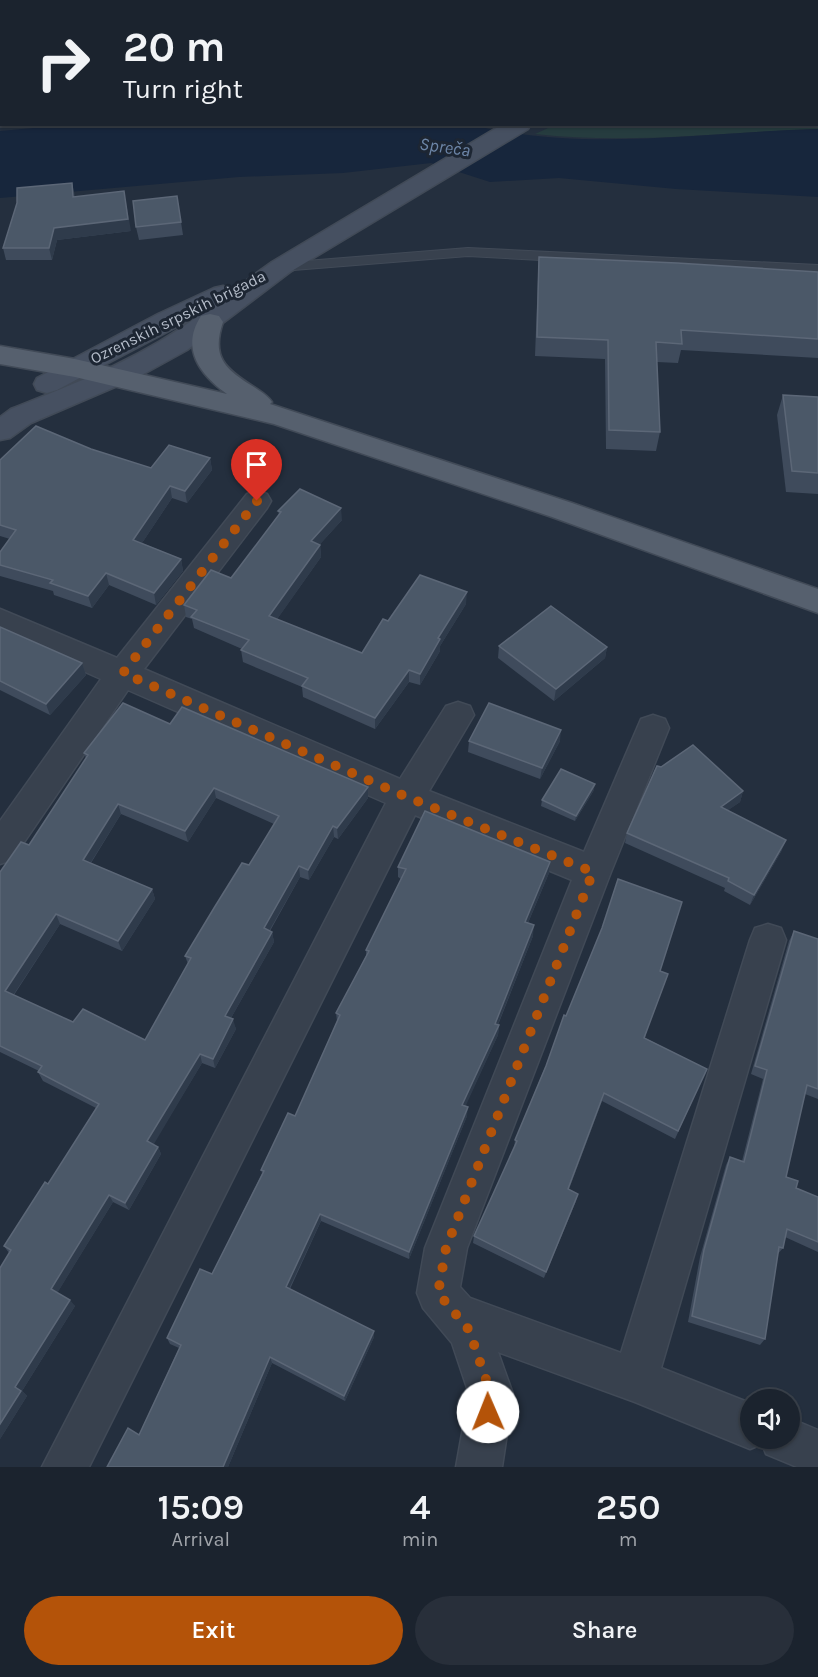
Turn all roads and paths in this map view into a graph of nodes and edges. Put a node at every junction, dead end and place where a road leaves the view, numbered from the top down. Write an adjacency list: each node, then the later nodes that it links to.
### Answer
1 (517, 126): 2 (main road, Ozrenskih srpskih brigada)
2 (281, 267): 3 (lane); 4 (main road, Ozrenskih srpskih brigada); 6 (main road, Ozrenskih srpskih brigada)
3 (818, 270)
4 (210, 322): 7 (main road, Ozrenskih srpskih brigada); 9 (main road)
5 (0, 355): 6 (main road)
6 (75, 368): 7 (main road); 8 (main road, Ozrenskih srpskih brigada)
7 (114, 377): 9 (main road); 10 (main road, Ozrenskih srpskih brigada)
8 (0, 412)
9 (280, 416): 12 (main road)
10 (0, 431)
11 (257, 501): 14 (street)
12 (818, 601)
13 (0, 621): 14 (street)
14 (123, 673): 17 (street); 18 (street)
15 (458, 715): 17 (street)
16 (653, 728): 19 (street)
17 (407, 797): 19 (street); 26 (street)
18 (0, 849)
19 (593, 872): 21 (street)
20 (768, 940): 22 (street)
21 (455, 1314): 22 (street); 27 (street)
22 (635, 1380): 23 (street)
23 (740, 1422)
24 (800, 1446): 25 (street)
25 (818, 1453)
26 (65, 1467)
27 (479, 1467)

